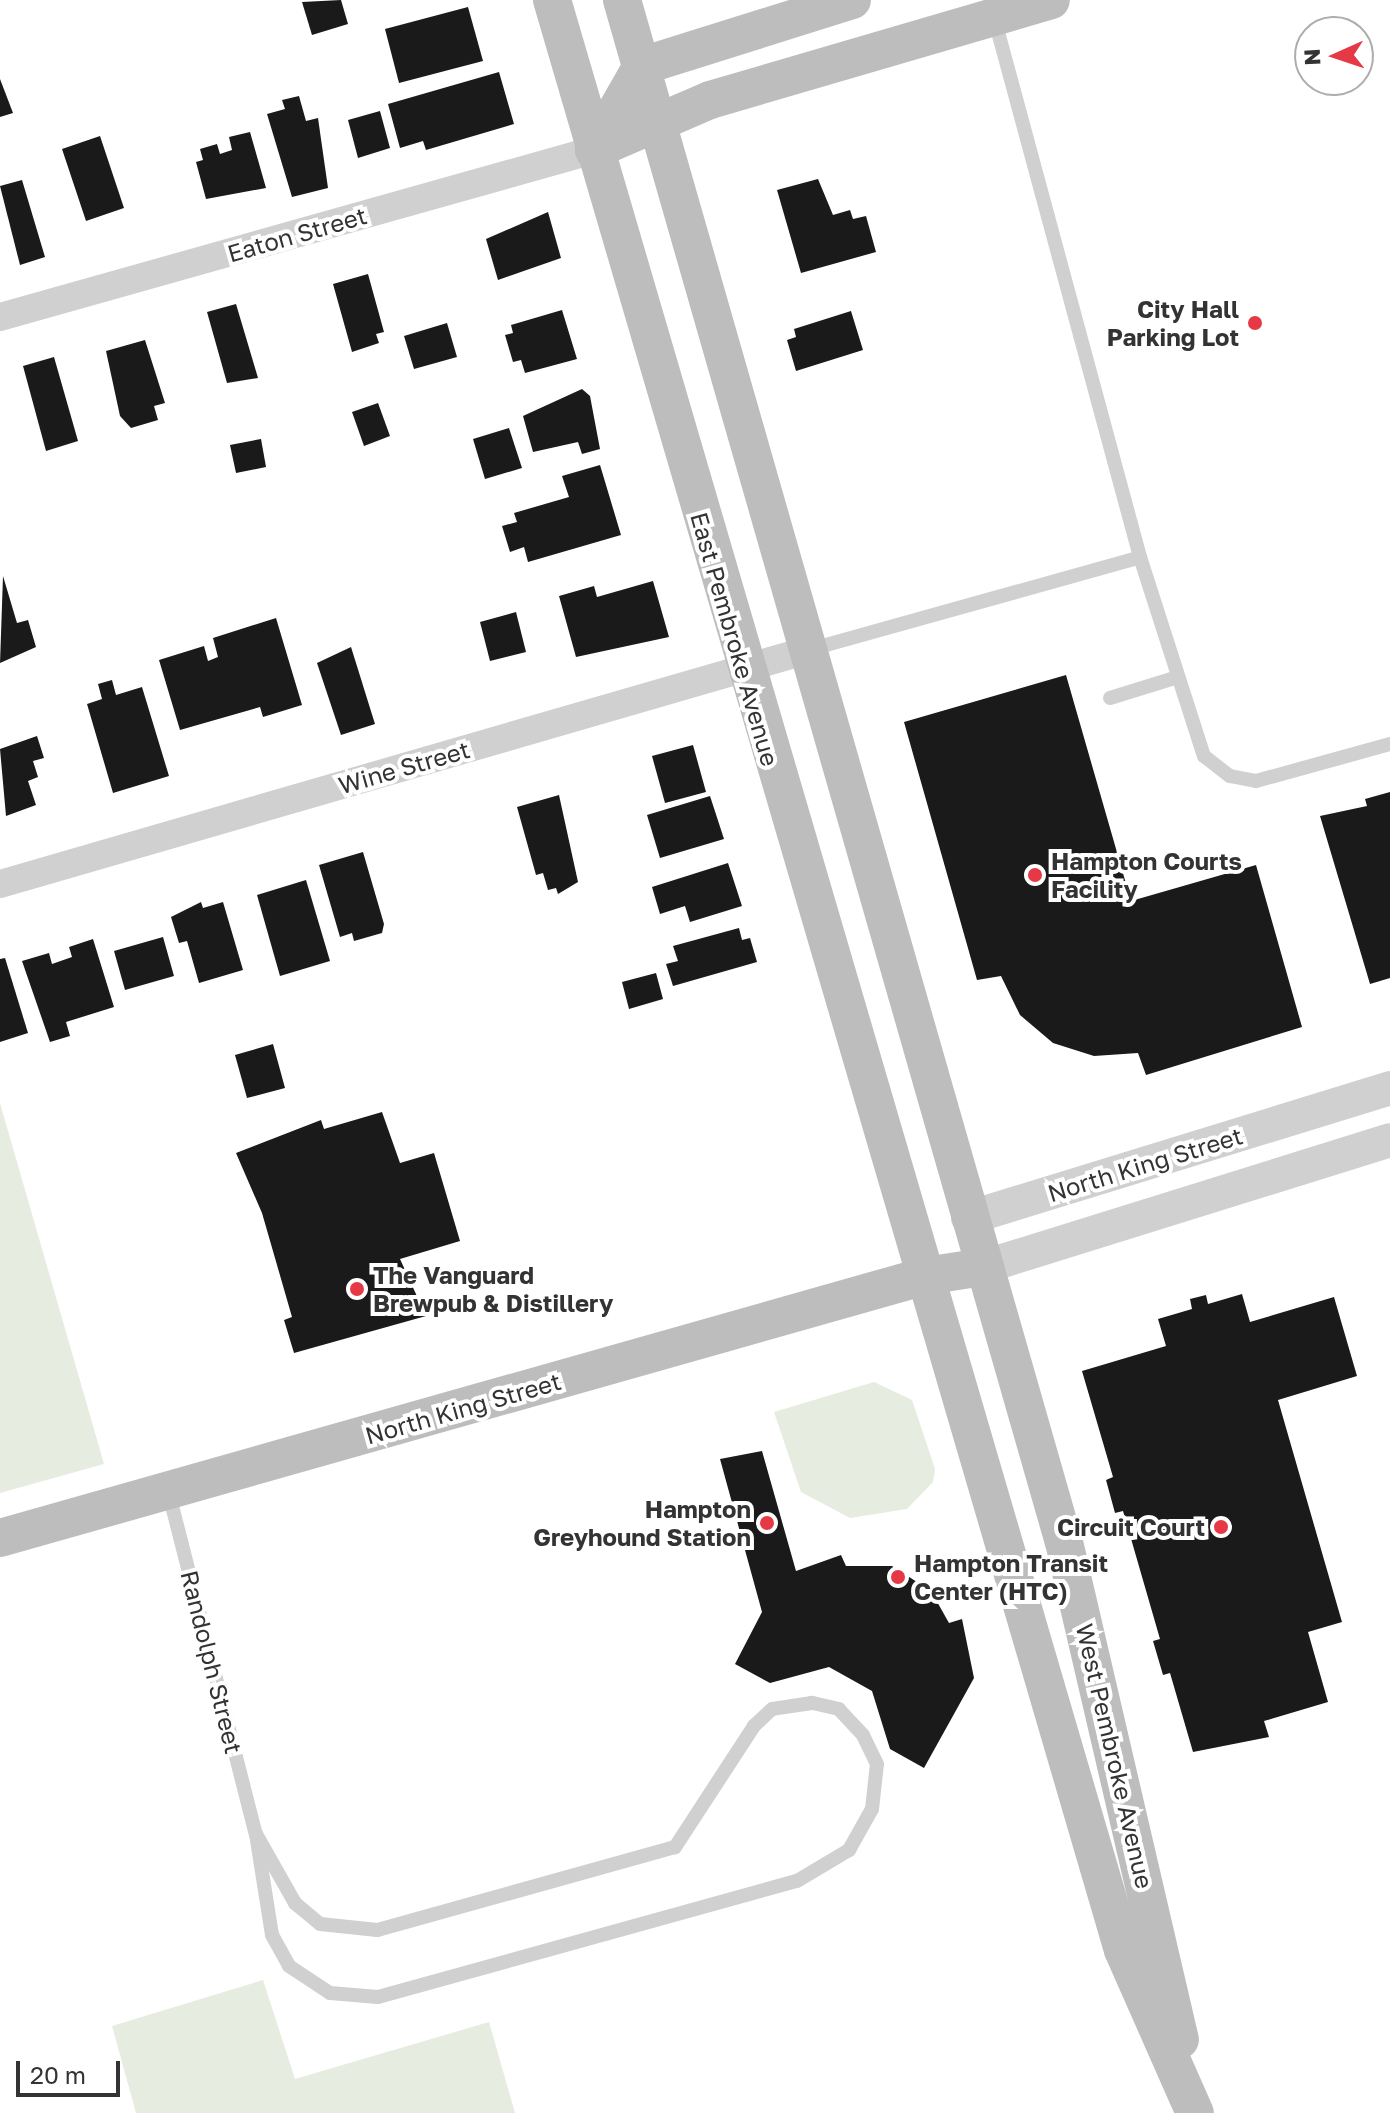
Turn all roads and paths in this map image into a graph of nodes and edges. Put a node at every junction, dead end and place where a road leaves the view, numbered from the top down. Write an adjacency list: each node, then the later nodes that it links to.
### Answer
1 (552, 0): 8 (main road, East Pembroke Avenue)
2 (622, 0): 6 (main road)
3 (852, 0): 6 (main road)
4 (1051, 0): 5 (main road, Eaton Street)
5 (994, 17): 7 (main road, Eaton Street); 10 (lane)
6 (642, 66): 7 (main road); 8 (main road)
7 (656, 118): 8 (main road, Eaton Street); 11 (main road)
8 (594, 150): 9 (street, Eaton Street); 12 (main road, East Pembroke Avenue)
9 (0, 317)
10 (1140, 557): 11 (lane); 13 (lane)
11 (808, 650): 12 (street, Wine Street); 19 (main road)
12 (743, 669): 16 (street, Wine Street); 21 (main road, East Pembroke Avenue)
13 (1178, 677): 14 (lane); 15 (lane)
14 (1110, 698)
15 (1390, 744)
16 (0, 884)
17 (1390, 1088): 19 (street, North King Street)
18 (1390, 1140): 20 (street, North King Street)
19 (968, 1218): 20 (main road, West Pembroke Avenue); 21 (main road)
20 (983, 1267): 21 (main road, North King Street); 25 (main road, West Pembroke Avenue)
21 (925, 1276): 22 (main road, North King Street); 25 (main road, West Pembroke Avenue)
22 (168, 1490): 23 (main road, North King Street); 24 (lane, Randolph Street)
23 (0, 1538)
24 (256, 1834): 24 (lane)
25 (1195, 2113)

